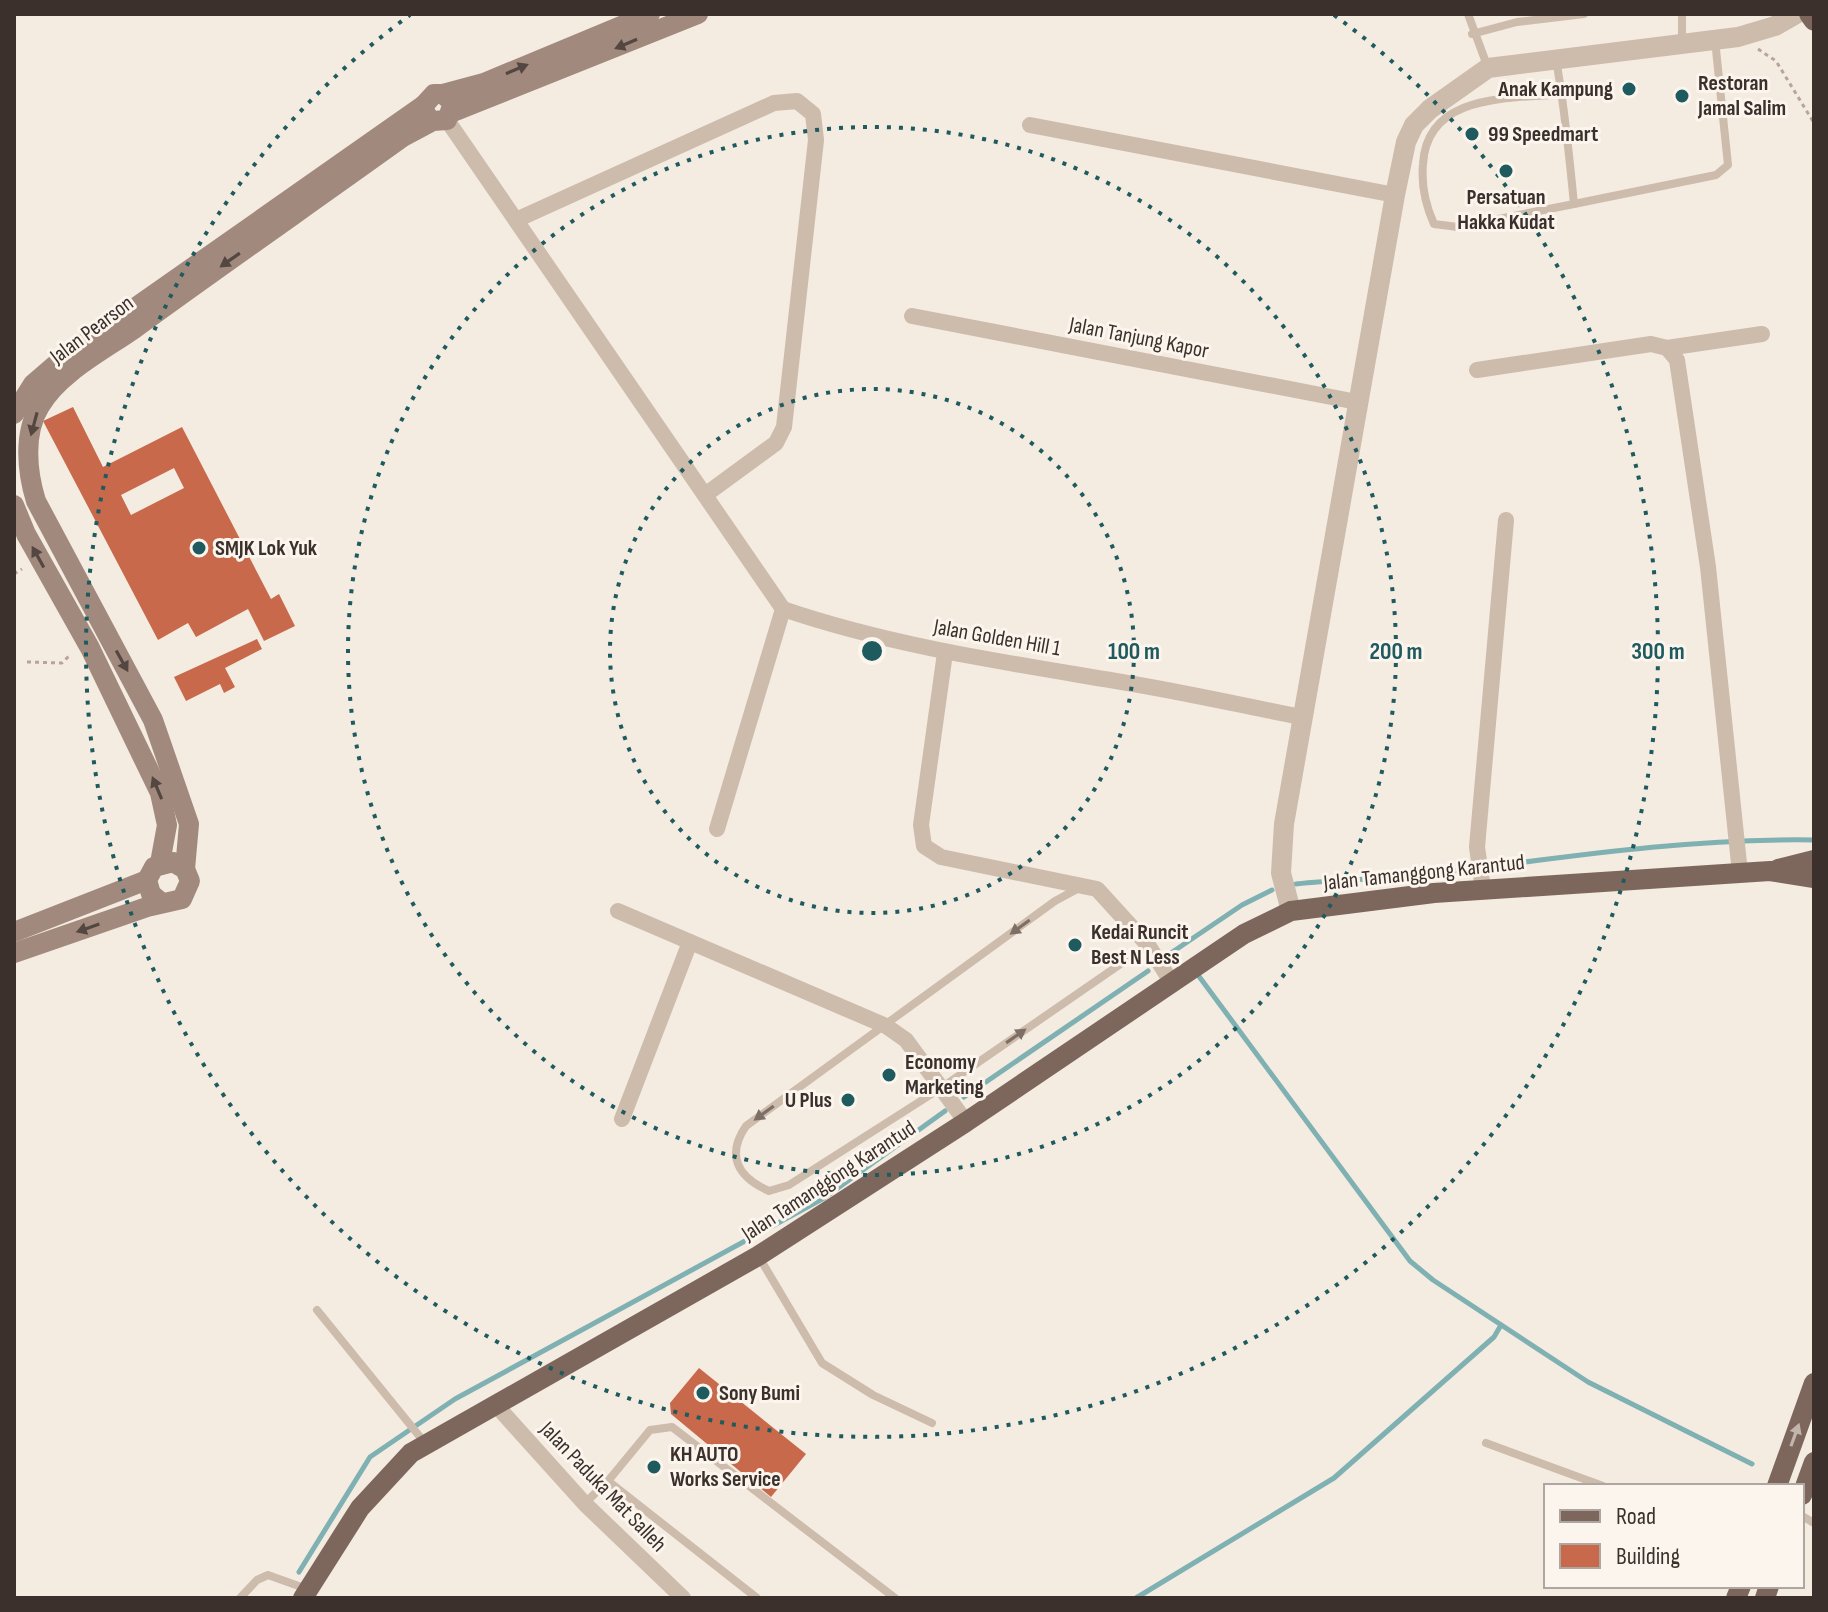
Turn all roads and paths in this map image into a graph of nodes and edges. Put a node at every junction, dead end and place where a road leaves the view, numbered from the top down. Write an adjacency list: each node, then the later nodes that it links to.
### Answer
1 (650, 14): 16 (main road, one-way to 1)
2 (698, 14): 16 (main road, Jalan Pearson, one-way to 16)
3 (1468, 14): 9 (lane)
4 (1584, 14): 9 (lane)
5 (1682, 14): 12 (lane)
6 (1796, 14): 10 (street)
7 (1809, 14): 8 (main road)
8 (1814, 21)
9 (1472, 34): 14 (lane)
10 (1738, 37): 11 (street); 17 (path)
11 (1715, 39): 12 (street); 20 (lane)
12 (1682, 43): 13 (street)
13 (1556, 59): 14 (street); 15 (lane)
14 (1488, 68): 19 (street)
15 (1562, 94): 20 (lane); 20 (lane)
16 (439, 115): 21 (street); 27 (main road, Jalan Pearson); 39 (main road, Jalan Pearson, one-way to 39)
17 (1814, 123)
18 (1030, 125): 19 (street)
19 (1395, 195): 26 (street)
20 (1574, 204)
21 (516, 220): 28 (street); 28 (street)
22 (912, 316): 26 (street, Jalan Tanjung Kapor)
23 (1762, 334): 24 (street)
24 (1667, 348): 25 (street); 41 (street)
25 (1477, 370)
26 (1357, 402): 35 (street)
27 (14, 414)
28 (705, 495): 31 (street)
29 (14, 505): 32 (main road, one-way to 29)
30 (1506, 520): 44 (street)
31 (783, 609): 33 (street, Jalan Golden Hill 1); 36 (street)
32 (85, 640): 34 (path); 38 (main road, one-way to 32)
33 (945, 653): 35 (street, Jalan Golden Hill 1); 45 (street)
34 (27, 662)
35 (1301, 717): 48 (street)
36 (717, 829)
37 (1814, 860): 40 (main road, Jalan Tamanggong Karantud)
38 (160, 863): 39 (main road); 43 (main road)
39 (185, 869): 46 (main road)
40 (1770, 871): 41 (main road, Jalan Tamanggong Karantud); 42 (main road, Jalan Tamanggong Karantud)
41 (1740, 873): 44 (main road, Jalan Tamanggong Karantud)
42 (1814, 878)
43 (147, 880): 46 (main road); 49 (main road)
44 (1482, 881): 48 (main road, Jalan Tamanggong Karantud)
45 (1085, 884): 51 (street); 54 (lane, one-way to 54)
46 (162, 903): 52 (main road, one-way to 52)
47 (618, 911): 50 (street)
48 (1291, 911): 53 (main road, Jalan Tamanggong Karantud)
49 (14, 932)
50 (690, 942): 54 (street); 56 (street)
51 (1148, 945): 53 (street); 55 (lane, one-way to 51)
52 (14, 953)
53 (1172, 983): 57 (main road, Jalan Tamanggong Karantud)
54 (886, 1026): 55 (street); 55 (lane, one-way to 55)
55 (941, 1088): 57 (street)
56 (622, 1119)
57 (966, 1122): 58 (main road, Jalan Tamanggong Karantud)
58 (758, 1256): 61 (main road, Jalan Tamanggong Karantud); 62 (lane)
59 (317, 1310): 63 (lane)
60 (1814, 1383): 68 (main road, one-way to 60)
61 (495, 1404): 63 (main road, Jalan Tamanggong Karantud); 70 (street, Jalan Paduka Mat Salleh)
62 (932, 1423)
63 (425, 1443): 71 (main road, Jalan Tamanggong Karantud)
64 (1486, 1443): 67 (lane)
65 (1813, 1469): 69 (main road)
66 (608, 1481): 70 (lane); 74 (lane); 75 (lane)
67 (1598, 1484)
68 (1778, 1484)
69 (1804, 1490)
70 (585, 1504): 73 (street, Jalan Paduka Mat Salleh)
71 (306, 1594): 72 (lane)
72 (240, 1598)
73 (683, 1598)
74 (757, 1598)
75 (895, 1598)

